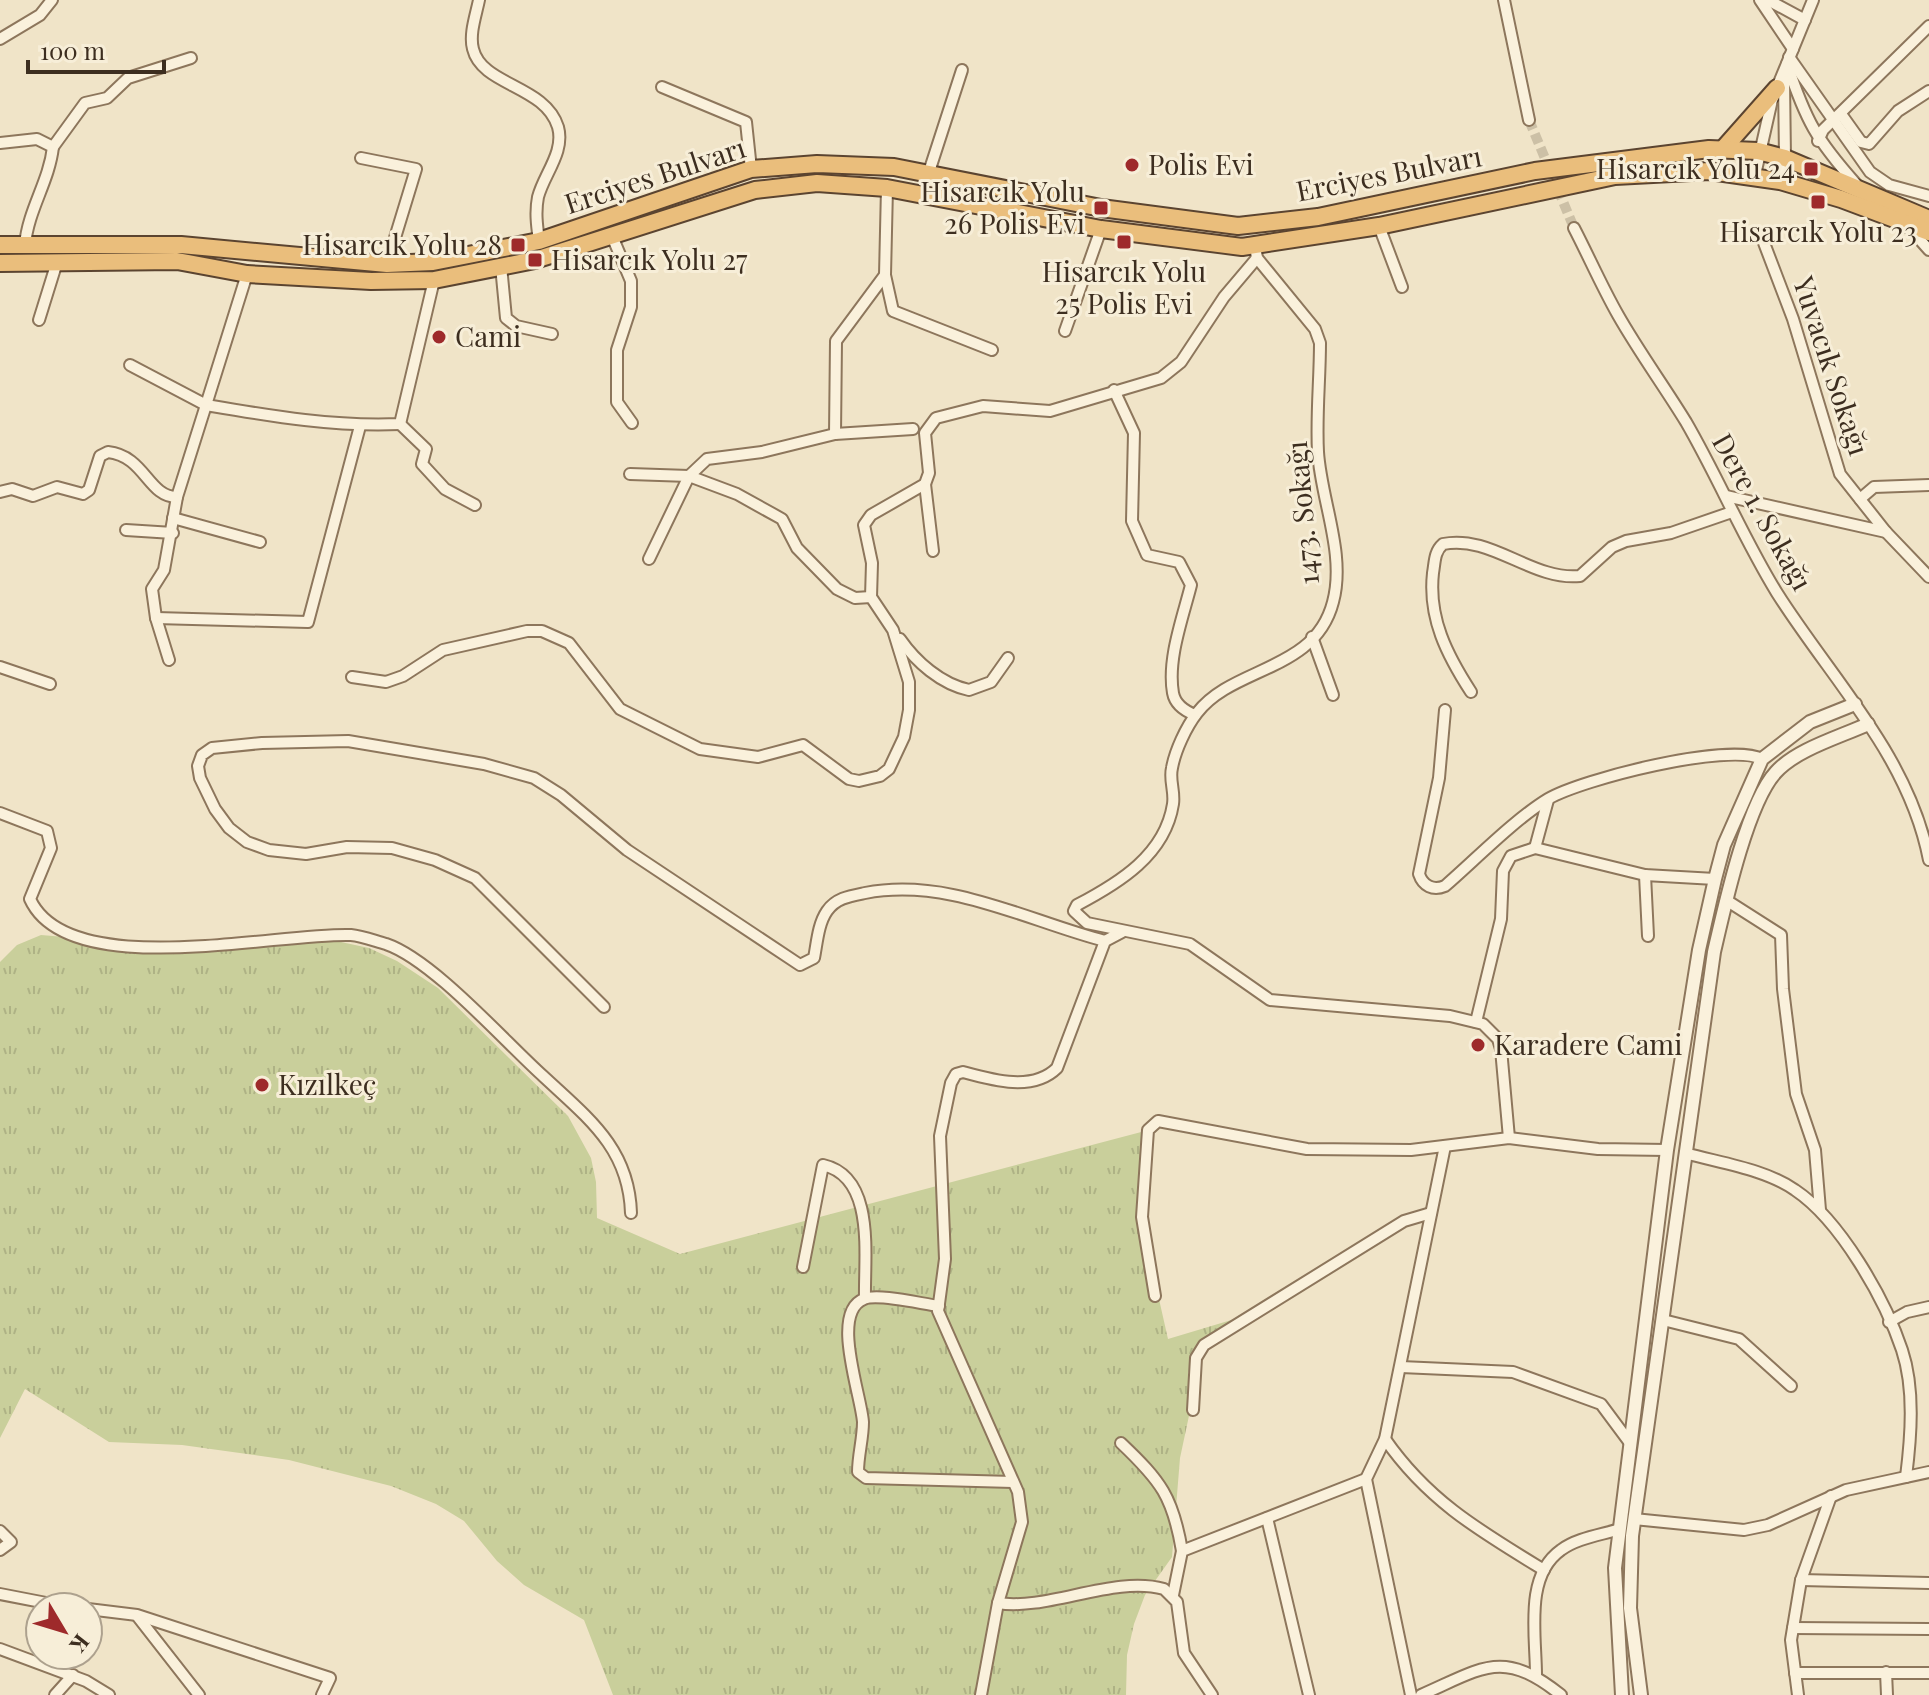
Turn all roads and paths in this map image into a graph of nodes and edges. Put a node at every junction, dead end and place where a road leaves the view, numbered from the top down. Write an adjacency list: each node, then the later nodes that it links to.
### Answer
1 (52, 0): 9 (street)
2 (479, 0): 38 (street)
3 (1504, 0): 17 (street)
4 (1760, 0): 11 (street)
5 (1768, 0): 7 (street)
6 (1813, 0): 7 (street)
7 (1805, 20): 11 (street)
8 (1929, 26): 16 (street)
9 (0, 39)
10 (191, 58): 20 (street)
11 (1788, 60): 14 (street); 16 (street); 18 (street); 24 (street)
12 (962, 70): 26 (street)
13 (662, 87): 25 (street)
14 (1777, 88): 21 (highway); 22 (street)
15 (1929, 91): 16 (street)
16 (1837, 117): 18 (street); 31 (street)
17 (1529, 120)
18 (1818, 141): 29 (street)
19 (0, 143): 20 (street)
20 (53, 147): 40 (street)
21 (1723, 149): 22 (highway, Erciyes Bulvarı); 26 (highway, Erciyes Bulvarı)
22 (1758, 151): 24 (highway, Erciyes Bulvarı); 27 (street)
23 (361, 158): 45 (street)
24 (1785, 158): 28 (street); 29 (highway, Erciyes Bulvarı)
25 (751, 169): 26 (highway, Erciyes Bulvarı); 38 (highway, Erciyes Bulvarı)
26 (928, 175)
27 (1755, 175): 28 (highway, Erciyes Bulvarı); 32 (highway, Erciyes Bulvarı)
28 (1780, 181): 33 (highway, Erciyes Bulvarı)
29 (1857, 186): 33 (highway, Erciyes Bulvarı)
30 (887, 188): 35 (highway, Erciyes Bulvarı); 37 (highway, Erciyes Bulvarı); 48 (street)
31 (1929, 196)
32 (1379, 226): 42 (highway, Erciyes Bulvarı); 50 (street)
33 (1927, 227): 41 (street)
34 (1574, 228): 68 (street, Dere 1. Sokağı)
35 (1101, 229): 42 (highway, Erciyes Bulvarı); 52 (street)
36 (1761, 235): 70 (street, Yuvacık Sokağı)
37 (612, 236): 46 (highway, Erciyes Bulvarı); 58 (street)
38 (539, 241): 45 (highway, Erciyes Bulvarı)
39 (0, 245): 40 (highway, Erciyes Bulvarı)
40 (25, 245): 45 (highway, Erciyes Bulvarı)
41 (1929, 250)
42 (1256, 252): 56 (street); 84 (street, 1473. Sokağı)
43 (57, 262): 44 (highway, Erciyes Bulvarı); 47 (highway, Erciyes Bulvarı); 51 (street)
44 (0, 263)
45 (387, 264)
46 (501, 266): 49 (highway, Erciyes Bulvarı); 53 (street)
47 (247, 274): 49 (highway, Erciyes Bulvarı); 57 (street)
48 (885, 275): 54 (street); 62 (street)
49 (434, 280): 59 (street)
50 (1402, 287)
51 (39, 320)
52 (1065, 331)
53 (552, 334)
54 (992, 350)
55 (130, 365): 57 (street)
56 (1114, 390): 65 (street); 94 (street)
57 (206, 405): 60 (street); 69 (street)
58 (632, 423)
59 (400, 424): 60 (street); 71 (street)
60 (360, 426): 82 (street)
61 (913, 429): 62 (street)
62 (835, 434): 64 (street)
63 (630, 474): 64 (street)
64 (689, 476): 79 (street); 81 (street)
65 (925, 484): 78 (street); 81 (street)
66 (1929, 485): 70 (street)
67 (0, 492): 69 (street)
68 (1726, 496): 72 (street, Dere 1. Sokağı); 75 (street)
69 (177, 497): 73 (street)
70 (1860, 499): 75 (street, Yuvacık Sokağı)
71 (475, 505)
72 (1732, 512): 90 (street); 92 (street, Dere 1. Sokağı)
73 (173, 518): 76 (street); 77 (street)
74 (126, 530): 76 (street)
75 (1886, 532): 80 (street, Yuvacık Sokağı)
76 (173, 533): 82 (street)
77 (260, 542)
78 (933, 551)
79 (649, 559)
80 (1929, 577)
81 (871, 597): 83 (street)
82 (156, 618): 86 (street)
83 (893, 630): 85 (street); 88 (street)
84 (1312, 637): 91 (street); 94 (street, 1473. Sokağı)
85 (1008, 658)
86 (169, 660)
87 (0, 667): 89 (street)
88 (352, 677)
89 (50, 684)
90 (1471, 692)
91 (1333, 695)
92 (1855, 704): 95 (street, Dere 1. Sokağı); 96 (street)
93 (1445, 710): 97 (street)
94 (1195, 715): 104 (street, 1473. Sokağı)
95 (1868, 724): 100 (street, Dere 1. Sokağı); 103 (street)
96 (1762, 759): 97 (street); 102 (street)
97 (1549, 799): 99 (street)
98 (0, 813): 114 (street)
99 (1535, 848): 101 (street); 108 (street)
100 (1929, 860)
101 (1645, 875): 102 (street); 105 (street)
102 (1715, 879): 111 (street)
103 (1726, 900): 112 (street); 113 (street)
104 (1122, 932): 106 (street); 108 (street)
105 (1648, 936)
106 (1105, 941): 107 (street); 119 (street)
107 (604, 1007)
108 (1476, 1022): 109 (street)
109 (1509, 1138): 110 (street); 111 (street)
110 (1445, 1146): 115 (street); 117 (street)
111 (1667, 1150): 128 (street)
112 (1685, 1153): 113 (street); 121 (street)
113 (1820, 1210): 122 (street)
114 (631, 1213)
115 (1431, 1213): 123 (street); 125 (street)
116 (803, 1267): 118 (street)
117 (1155, 1296)
118 (865, 1298): 119 (street); 132 (street)
119 (939, 1306): 132 (street)
120 (1929, 1307): 122 (street)
121 (1663, 1320): 124 (street); 135 (street)
122 (1889, 1322): 130 (street)
123 (1401, 1367): 126 (street); 128 (street)
124 (1791, 1386)
125 (1193, 1410)
126 (1385, 1439): 131 (street); 140 (street)
127 (1121, 1443): 139 (street)
128 (1630, 1443): 136 (street)
129 (1929, 1472): 130 (street)
130 (1906, 1477): 133 (street)
131 (1366, 1479): 134 (street); 164 (street)
132 (1013, 1482): 146 (street)
133 (1831, 1496): 135 (street); 141 (street)
134 (1267, 1518): 139 (street); 163 (street)
135 (1634, 1519): 168 (street)
136 (1620, 1529): 140 (street); 167 (street)
137 (0, 1531): 138 (street)
138 (0, 1550)
139 (1182, 1551): 144 (street)
140 (1544, 1570): 156 (street)
141 (1801, 1580): 142 (street); 149 (street)
142 (1929, 1583)
143 (0, 1594): 145 (street)
144 (1173, 1595): 146 (street); 162 (street)
145 (24, 1599)
146 (998, 1603): 161 (street)
147 (104, 1611): 148 (street)
148 (137, 1615): 159 (street); 160 (street)
149 (1793, 1628): 150 (street); 153 (street)
150 (1929, 1629)
151 (0, 1649): 155 (street)
152 (1886, 1672): 153 (street); 154 (street); 170 (street)
153 (1795, 1673): 169 (street)
154 (1929, 1673)
155 (73, 1675): 157 (street); 158 (street)
156 (1536, 1675): 165 (street); 166 (street)
157 (55, 1695)
158 (109, 1695)
159 (199, 1695)
160 (322, 1695)
161 (981, 1695)
162 (1212, 1695)
163 (1309, 1695)
164 (1411, 1695)
165 (1421, 1695)
166 (1561, 1695)
167 (1622, 1695)
168 (1641, 1695)
169 (1798, 1695)
170 (1887, 1695)

